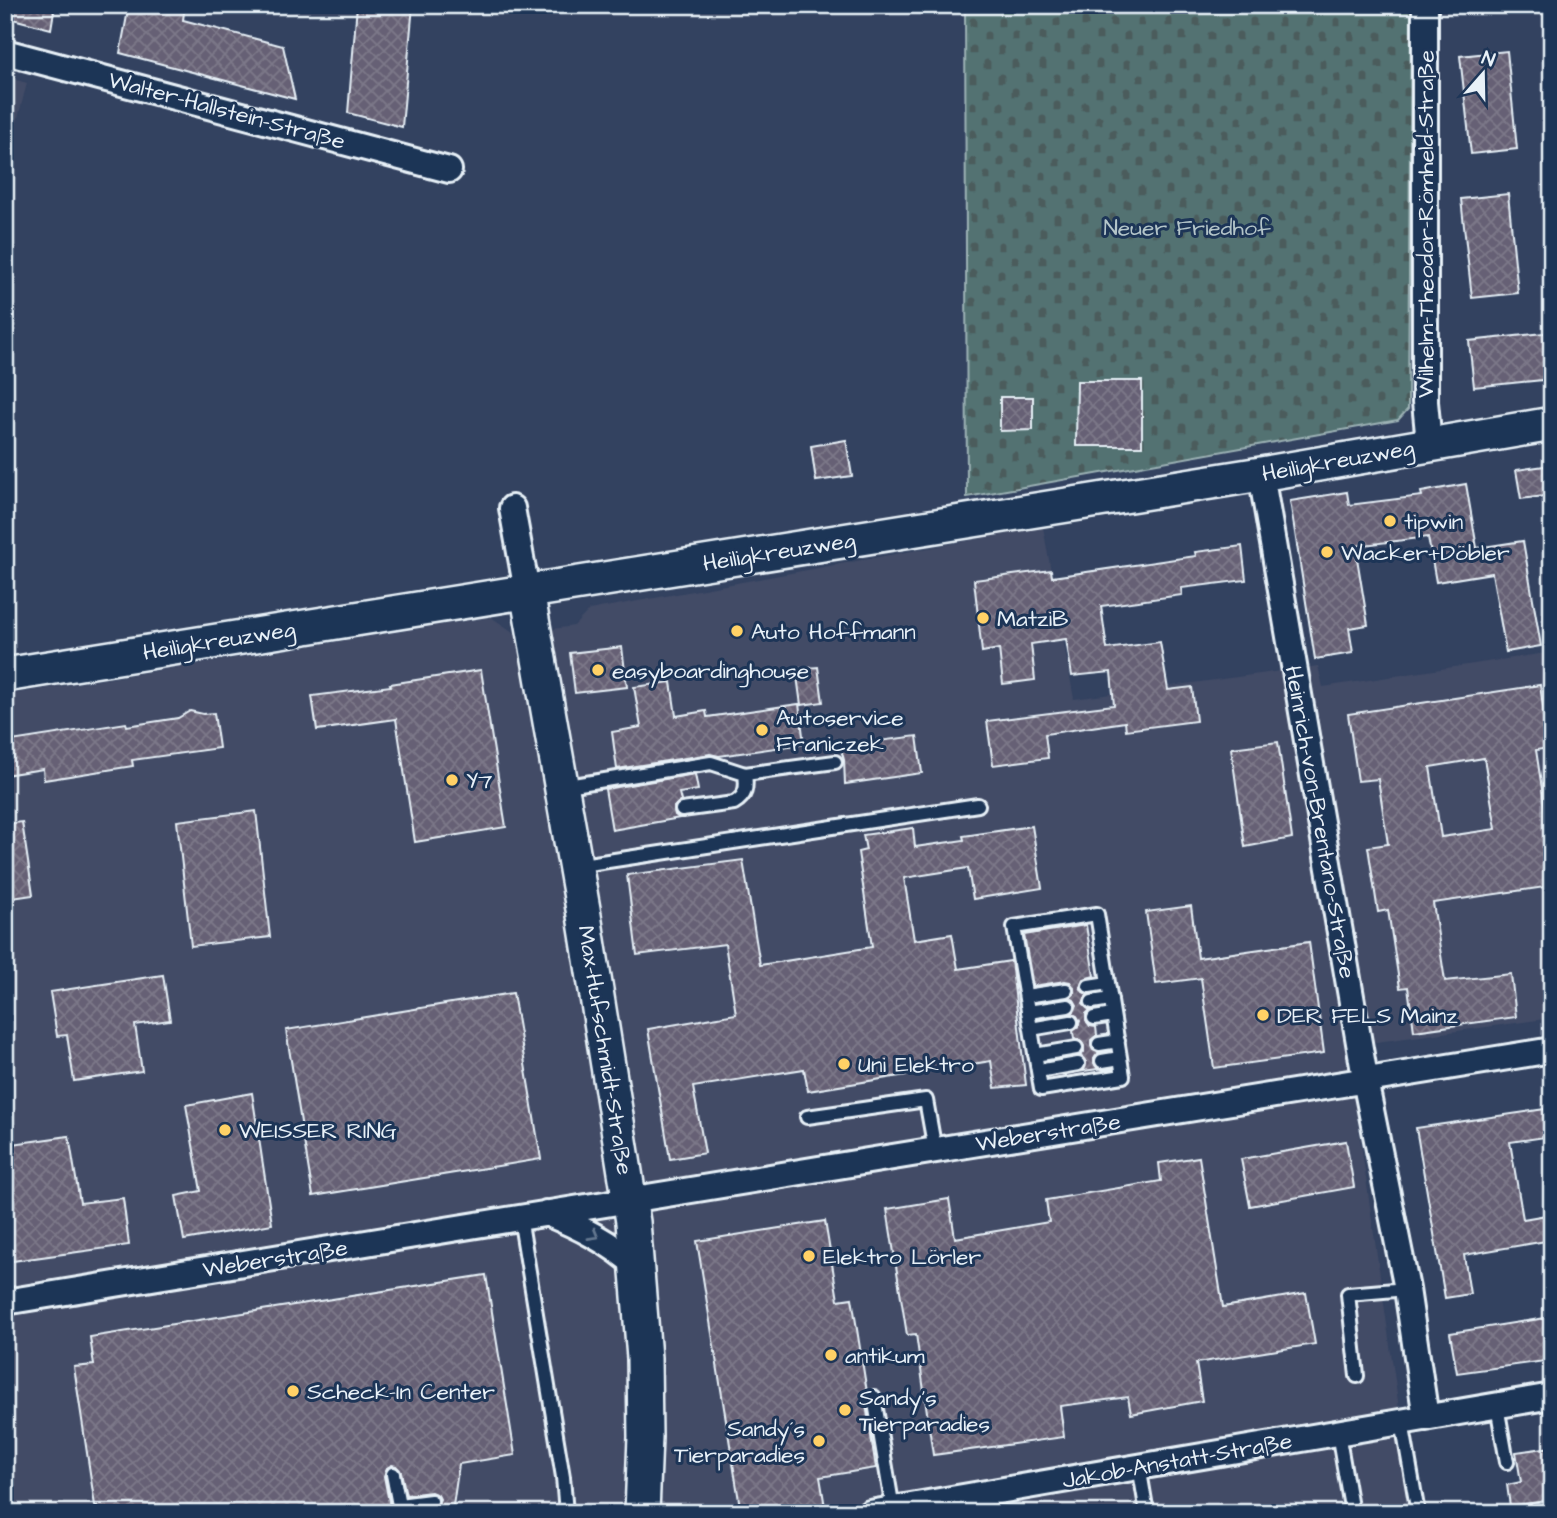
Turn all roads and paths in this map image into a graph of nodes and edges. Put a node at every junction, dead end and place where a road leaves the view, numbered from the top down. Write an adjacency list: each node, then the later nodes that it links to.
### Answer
1 (1425, 5): 5 (street, Wilhelm-Theodor-Römheld-Straße)
2 (5, 52): 3 (street, Walter-Hallstein-Straße)
3 (449, 170)
4 (1552, 424): 5 (street, Heiligkreuzweg)
5 (1429, 443): 6 (street, Heiligkreuzweg)
6 (1261, 474): 8 (street, Heiligkreuzweg); 37 (street, Heinrich-von-Brentano-Straße)
7 (512, 508): 8 (street)
8 (527, 591): 9 (street, Heiligkreuzweg); 12 (street, Max-Hufschmidt-Straße)
9 (5, 674)
10 (835, 762): 11 (lane)
11 (745, 774): 12 (lane); 14 (lane)
12 (561, 787): 15 (street, Max-Hufschmidt-Straße)
13 (978, 805): 15 (lane)
14 (682, 810)
15 (575, 866): 40 (street, Max-Hufschmidt-Straße)
16 (1108, 983): 17 (lane); 19 (lane); 20 (lane)
17 (1089, 986)
18 (1066, 990): 19 (lane)
19 (1026, 996): 23 (lane)
20 (1111, 999): 21 (lane); 24 (lane)
21 (1092, 1002)
22 (1069, 1006): 23 (lane)
23 (1028, 1012): 27 (lane)
24 (1113, 1015): 25 (lane); 28 (lane)
25 (1094, 1018)
26 (1071, 1022): 27 (lane)
27 (1031, 1029): 32 (lane)
28 (1118, 1041): 29 (lane); 33 (lane)
29 (1099, 1044)
30 (1076, 1048): 32 (lane)
31 (1552, 1051): 37 (street, Weberstraße)
32 (1035, 1055): 36 (lane)
33 (1120, 1058): 34 (lane); 36 (lane)
34 (1101, 1061)
35 (1078, 1064): 36 (lane)
36 (1038, 1071)
37 (1366, 1082): 39 (street, Weberstraße); 44 (street, Heinrich-von-Brentano-Straße)
38 (807, 1117): 39 (lane)
39 (935, 1150): 40 (street, Weberstraße)
40 (630, 1199): 41 (street, Weberstraße); 43 (street, Max-Hufschmidt-Straße)
41 (545, 1213): 42 (street, Weberstraße); 43 (street, one-way to 43)
42 (520, 1217): 45 (street, Weberstraße); 57 (lane)
43 (638, 1267): 58 (street, Max-Hufschmidt-Straße)
44 (1407, 1289): 46 (lane); 50 (street, Heinrich-von-Brentano-Straße)
45 (5, 1302)
46 (1357, 1376)
47 (1552, 1396): 49 (street, Jakob-Anstatt-Straße)
48 (874, 1397): 56 (lane)
49 (1497, 1406): 50 (street, Jakob-Anstatt-Straße); 52 (lane)
50 (1414, 1420): 51 (street, Jakob-Anstatt-Straße); 61 (lane)
51 (1338, 1433): 53 (street, Jakob-Anstatt-Straße); 60 (lane)
52 (1507, 1462)
53 (1139, 1466): 56 (street, Jakob-Anstatt-Straße); 59 (lane)
54 (393, 1474): 55 (lane)
55 (431, 1501)
56 (894, 1510)
57 (566, 1513)
58 (642, 1513)
59 (1147, 1513)
60 (1352, 1513)
61 (1418, 1513)

